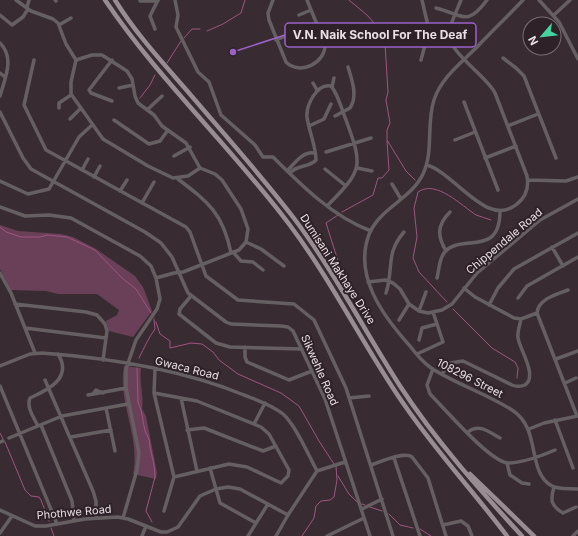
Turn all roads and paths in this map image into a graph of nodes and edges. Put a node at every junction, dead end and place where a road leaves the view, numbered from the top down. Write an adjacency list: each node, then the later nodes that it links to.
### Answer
1 (16, 0): 16 (street)
2 (30, 0): 16 (street)
3 (105, 0): 230 (main road, Dumisani Makhaye Drive)
4 (115, 0): 188 (main road, Dumisani Makhaye Drive)
5 (158, 0): 15 (street); 25 (street)
6 (175, 0): 86 (street)
7 (273, 0): 28 (street)
8 (307, 0): 18 (street)
9 (422, 0): 37 (street)
10 (461, 0): 19 (street)
11 (487, 0): 19 (street)
12 (523, 0): 32 (street)
13 (539, 0): 22 (street)
14 (570, 0): 22 (street)
15 (140, 1)
16 (27, 8): 20 (street); 24 (street)
17 (436, 8): 19 (street)
18 (311, 10): 21 (street); 27 (street)
19 (455, 14): 32 (street)
20 (0, 15)
21 (299, 15)
22 (554, 15): 33 (street)
23 (71, 18): 24 (street)
24 (59, 25): 35 (street)
25 (155, 29)
26 (288, 35): 28 (street)
27 (321, 36): 28 (street); 30 (street)
28 (276, 40)
29 (0, 43): 40 (street)
30 (311, 45)
31 (503, 58): 58 (street)
32 (465, 59): 64 (street); 79 (street)
33 (578, 59)
34 (34, 60): 78 (street)
35 (76, 60): 36 (street); 47 (street)
36 (112, 60): 43 (street); 50 (street)
37 (421, 60)
38 (348, 67): 57 (street)
39 (0, 73): 40 (street)
40 (5, 77): 48 (street)
41 (334, 78): 44 (street)
42 (313, 83): 46 (street)
43 (133, 85): 45 (street); 55 (street)
44 (332, 87): 46 (street); 57 (street)
45 (119, 88)
46 (317, 90): 63 (street)
47 (71, 95): 53 (street); 54 (street)
48 (0, 96)
49 (162, 96): 55 (street)
50 (112, 101)
51 (464, 102): 66 (street)
52 (331, 104): 63 (street)
53 (59, 108)
54 (81, 108): 60 (street); 62 (street)
55 (147, 110): 65 (street)
56 (0, 112): 94 (street, Sikwehle Road)
57 (343, 112): 59 (street); 69 (street)
58 (538, 114): 64 (street); 76 (street)
59 (335, 116)
60 (70, 119)
61 (114, 120): 65 (street)
62 (92, 124): 78 (street); 89 (street)
63 (309, 126): 72 (street)
64 (508, 126): 70 (street)
65 (168, 130): 71 (street)
66 (475, 132): 68 (street); 75 (street)
67 (371, 138): 69 (street)
68 (455, 140)
69 (355, 144): 73 (street); 82 (street)
70 (516, 146): 75 (street); 91 (street)
71 (190, 147): 74 (street); 81 (street)
72 (314, 152): 86 (street); 86 (street)
73 (326, 152)
74 (174, 156)
75 (485, 158): 97 (street)
76 (556, 158)
77 (88, 159): 84 (street)
78 (66, 161): 84 (street); 94 (street)
79 (427, 165): 99 (street, 108296 Street); 104 (street)
80 (100, 166): 87 (street)
81 (200, 168): 89 (street); 109 (street)
82 (357, 168): 85 (street); 96 (street)
83 (325, 169): 96 (street)
84 (82, 170): 87 (street)
85 (372, 171)
86 (288, 172): 102 (street)
87 (94, 177): 98 (street)
88 (578, 177): 91 (street)
89 (178, 179): 112 (street)
90 (127, 180): 98 (street)
91 (528, 180): 104 (street)
92 (0, 181): 94 (street)
93 (154, 182): 101 (street)
94 (54, 183): 119 (street, Sikwehle Road)
95 (392, 184): 99 (street)
96 (346, 186): 102 (street)
97 (498, 190)
98 (120, 191): 101 (street)
99 (402, 199): 106 (street, 108296 Street)
100 (578, 199): 126 (street, Chippendale Road)
101 (142, 203): 114 (street)
102 (328, 205): 106 (street)
103 (0, 207): 120 (street)
104 (500, 211): 111 (street)
105 (450, 212): 111 (street)
106 (371, 231): 125 (street, 108296 Street)
107 (404, 232): 123 (street)
108 (578, 233): 110 (street)
109 (246, 242): 112 (street); 115 (street)
110 (552, 247): 116 (street); 134 (street)
111 (446, 251): 121 (street)
112 (232, 253): 114 (street); 117 (street)
113 (578, 257): 116 (street)
114 (201, 264): 119 (street); 168 (street)
115 (284, 266)
116 (563, 266): 131 (street)
117 (263, 270)
118 (0, 273): 122 (street)
119 (178, 273): 120 (street); 130 (street, Sikwehle Road)
120 (156, 278): 152 (street)
121 (437, 278)
122 (5, 280): 124 (street); 132 (street)
123 (390, 281): 125 (street); 129 (street); 133 (street)
124 (0, 282)
125 (368, 282): 149 (street, 108296 Street)
126 (464, 288): 134 (street); 136 (street, Chippendale Road)
127 (568, 290): 137 (street)
128 (426, 292): 135 (street)
129 (386, 293)
130 (191, 296): 144 (street); 145 (street, Sikwehle Road)
131 (518, 298)
132 (15, 304): 141 (street); 142 (street)
133 (409, 304): 135 (street); 139 (street)
134 (489, 305): 138 (street)
135 (419, 311): 136 (street, Chippendale Road)
136 (433, 312): 140 (street)
137 (537, 314): 138 (street); 150 (street)
138 (521, 319): 157 (street)
139 (399, 320)
140 (437, 324): 143 (street); 149 (street)
141 (25, 328): 142 (street); 147 (street)
142 (106, 338): 151 (street)
143 (419, 340)
144 (245, 347): 145 (street); 156 (street)
145 (302, 349): 156 (street, Sikwehle Road)
146 (578, 351): 150 (street)
147 (35, 353): 148 (street, Gwaca Road); 153 (street, Gwaca Road)
148 (58, 354): 151 (street, Gwaca Road); 163 (street)
149 (417, 354): 155 (street, 108296 Street)
150 (556, 359): 160 (street)
151 (103, 360): 152 (street, Gwaca Road)
152 (127, 363): 154 (street, Gwaca Road); 162 (street)
153 (0, 366)
154 (155, 369): 164 (street); 169 (street, Gwaca Road)
155 (433, 369): 157 (street, 108296 Street); 180 (street)
156 (312, 371): 191 (street, Sikwehle Road)
157 (442, 374): 177 (street, 108296 Street)
158 (576, 378): 160 (street)
159 (45, 380): 163 (street)
160 (565, 383): 173 (street)
161 (0, 386): 181 (street)
162 (126, 388): 165 (street); 170 (street)
163 (50, 389): 172 (street); 176 (street)
164 (154, 393): 167 (street); 198 (street)
165 (88, 396)
166 (369, 396): 168 (street)
167 (180, 398): 175 (street); 179 (street)
168 (349, 398): 193 (street)
169 (265, 403): 175 (street); 197 (street, Gwaca Road)
170 (128, 404): 171 (street); 212 (street)
171 (106, 408): 172 (street); 178 (street)
172 (62, 416): 176 (street); 182 (street)
173 (578, 416): 174 (street)
174 (555, 420): 177 (street); 195 (street)
175 (254, 424): 185 (street)
176 (40, 426): 181 (street); 214 (street)
177 (529, 429): 189 (street, 108296 Street)
178 (110, 430): 182 (street); 187 (street)
179 (187, 430): 185 (street); 196 (street)
180 (468, 432): 184 (street); 192 (street)
181 (20, 434): 183 (street); 216 (street)
182 (71, 437): 211 (street)
183 (9, 438)
184 (500, 438)
185 (276, 446): 194 (street)
186 (555, 450): 189 (street)
187 (115, 451)
188 (452, 457): 231 (main road, Dumisani Makhaye Drive); 232 (main road)
189 (536, 457): 192 (street); 200 (street, 108296 Street)
190 (394, 458): 193 (street); 217 (street); 227 (street)
191 (346, 462): 197 (street); 207 (street, Sikwehle Road)
192 (507, 462): 199 (street)
193 (371, 465): 203 (street)
194 (210, 468): 196 (street); 201 (street)
195 (573, 468)
196 (197, 471): 198 (street)
197 (317, 471): 209 (street)
198 (174, 478): 208 (street)
199 (529, 484)
200 (554, 487): 202 (street); 205 (street)
201 (216, 489): 204 (street, Phothwe Road); 215 (street); 218 (street, Phothwe Road)
202 (578, 489)
203 (382, 499): 207 (street); 226 (street)
204 (268, 504): 209 (street, Phothwe Road); 215 (street)
205 (576, 507)
206 (0, 510): 210 (street, Phothwe Road)
207 (362, 510): 213 (street, Sikwehle Road)
208 (164, 511)
209 (288, 515): 223 (street)
210 (12, 516): 216 (street, Phothwe Road); 220 (street)
211 (96, 518): 212 (street, Phothwe Road); 214 (street, Phothwe Road)
212 (124, 518): 218 (street, Phothwe Road)
213 (364, 518): 224 (street); 225 (street, Sikwehle Road)
214 (74, 520): 216 (street, Phothwe Road)
215 (256, 523): 222 (street)
216 (57, 524)
217 (443, 525): 228 (street); 229 (street)
218 (146, 526): 221 (street)
219 (578, 531): 233 (street)
220 (0, 533)
221 (142, 536)
222 (248, 536)
223 (276, 536)
224 (327, 536)
225 (370, 536)
226 (394, 536)
227 (420, 536)
228 (446, 536)
229 (472, 536)
230 (507, 536)
231 (522, 536)
232 (534, 536)
233 (573, 536)

